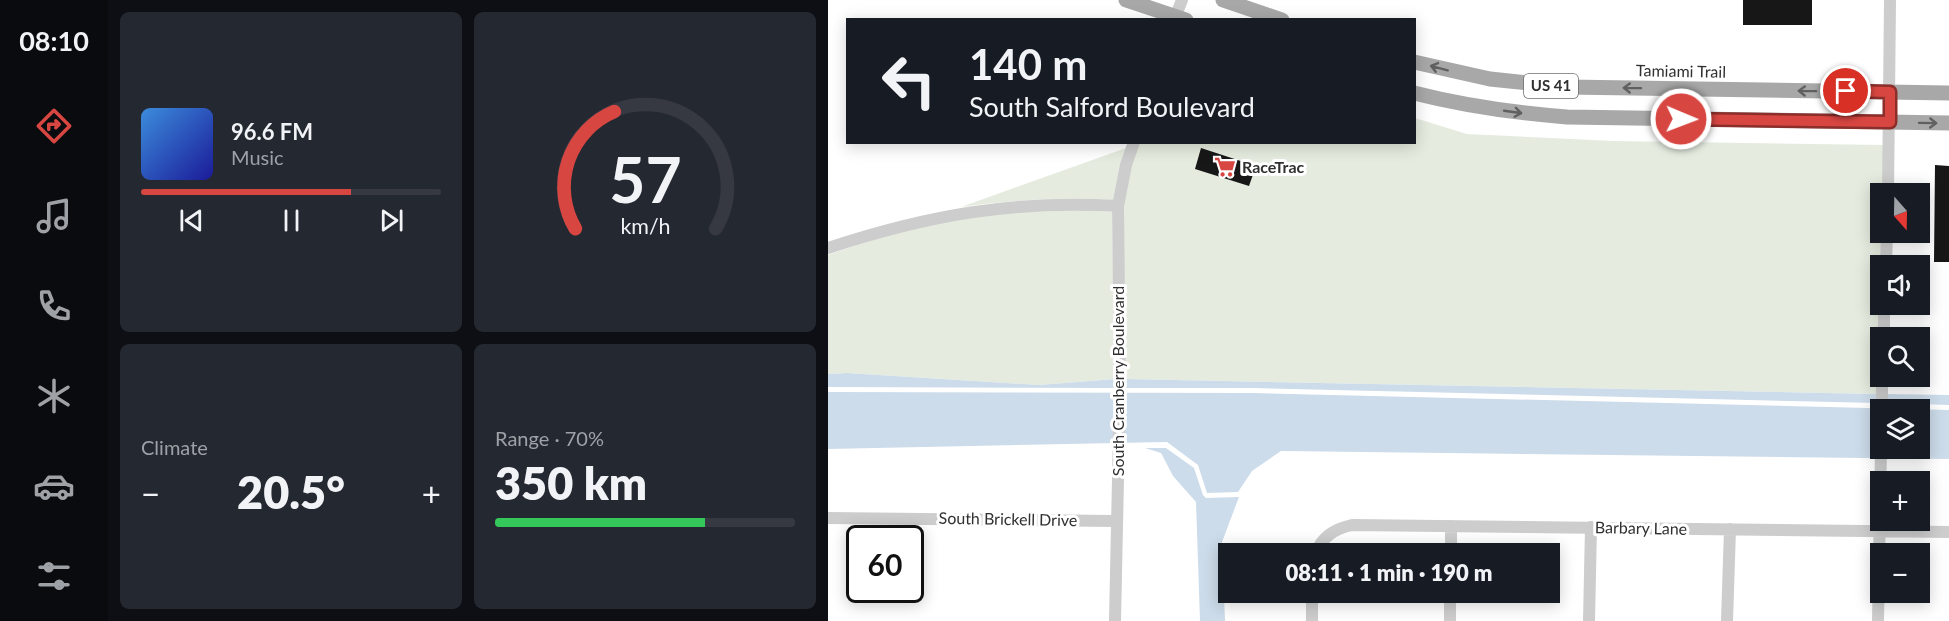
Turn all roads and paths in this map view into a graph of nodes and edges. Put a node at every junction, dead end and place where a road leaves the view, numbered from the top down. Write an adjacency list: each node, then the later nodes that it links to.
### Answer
1 (1126, 0): 5 (main road)
2 (1182, 0): 5 (street)
3 (1223, 0): 6 (main road)
4 (1890, 0): 8 (street)
5 (1178, 18)
6 (1276, 18)
7 (1416, 62): 8 (main road, Tamiami Trail / US 41, one-way to 7)
8 (1890, 92): 10 (main road, Tamiami Trail / US 41); 11 (street)
9 (1416, 93): 11 (main road, US 41, one-way to 11)
10 (1949, 93)
11 (1890, 122): 12 (main road, US 41, one-way to 12); 14 (street)
12 (1949, 123)
13 (1133, 144): 15 (street, South Cranberry Boulevard)
14 (1888, 183)
15 (1118, 206): 16 (street); 18 (street, South Cranberry Boulevard)
16 (828, 248)
17 (828, 518): 18 (street, South Brickell Drive)
18 (1116, 521): 29 (street, South Cranberry Boulevard)
19 (1451, 525): 20 (street, Barbary Lane); 25 (street, Barbary Lane); 26 (street)
20 (1591, 527): 21 (street, Barbary Lane); 32 (street)
21 (1730, 529): 22 (street, Barbary Lane); 33 (street)
22 (1870, 531)
23 (1878, 531): 24 (street, Barbary Lane); 34 (street)
24 (1949, 532)
25 (1321, 543)
26 (1451, 543)
27 (1312, 603): 30 (street)
28 (1450, 603): 31 (street)
29 (1115, 621)
30 (1312, 621)
31 (1450, 621)
32 (1588, 621)
33 (1727, 621)
34 (1878, 621)

